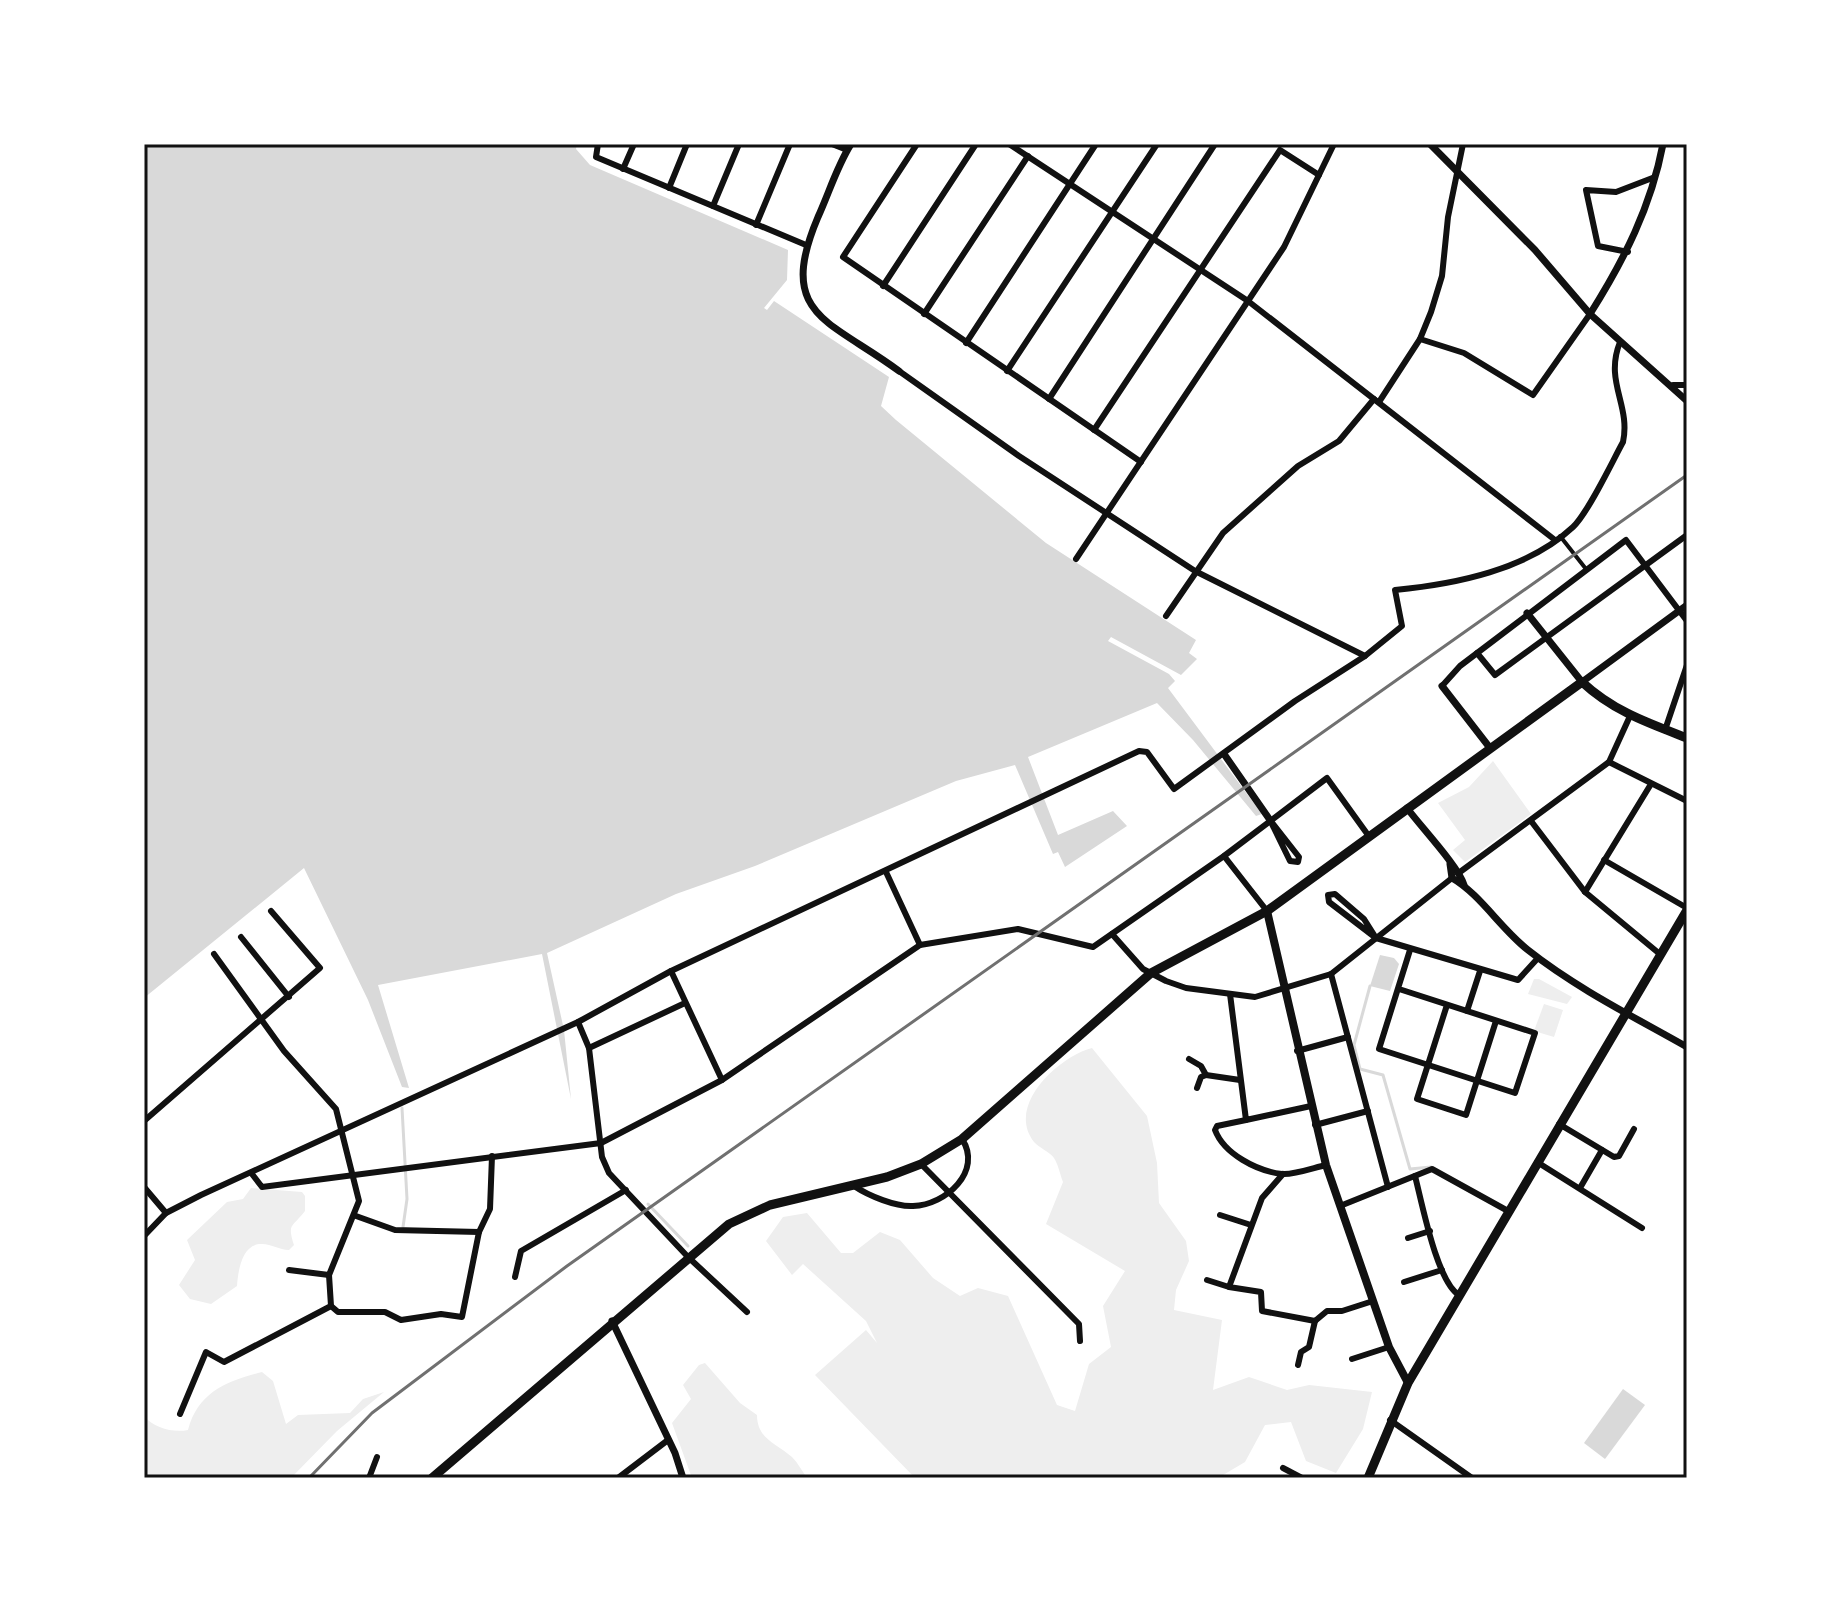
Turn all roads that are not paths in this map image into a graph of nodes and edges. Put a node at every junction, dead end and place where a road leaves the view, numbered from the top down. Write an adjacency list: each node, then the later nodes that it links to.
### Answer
1 (598, 144): 19 (street)
2 (634, 144): 19 (street)
3 (687, 144): 24 (street)
4 (739, 144): 25 (street)
5 (790, 144): 27 (street)
6 (832, 144): 17 (street)
7 (917, 144): 32 (street)
8 (976, 144): 32 (street)
9 (1009, 144): 18 (street)
10 (1096, 144): 23 (street)
11 (1157, 144): 26 (street)
12 (1215, 144): 28 (street)
13 (1334, 144): 21 (street)
14 (1430, 144): 20 (street)
15 (1463, 144): 20 (street)
16 (1663, 144): 22 (street)
17 (849, 147): 29 (street)
18 (1028, 156): 23 (street); 34 (street)
19 (623, 169): 24 (street)
20 (1457, 171): 35 (street); 36 (street)
21 (1319, 175): 31 (street); 33 (street)
22 (1657, 176): 30 (street); 30 (street)
23 (1070, 185): 26 (street); 38 (street)
24 (669, 188): 25 (street)
25 (713, 206): 27 (street)
26 (1112, 212): 28 (street); 40 (street)
27 (756, 225): 29 (street)
28 (1154, 239): 31 (street); 43 (street)
29 (806, 245): 39 (street)
30 (1628, 252): 35 (street)
31 (1201, 270): 33 (street); 46 (street)
32 (883, 286): 34 (street)
33 (1248, 301): 44 (street); 47 (street)
34 (924, 314): 38 (street)
35 (1590, 314): 36 (street); 37 (street)
36 (1420, 339): 44 (street)
37 (1620, 342): 41 (street); 50 (street)
38 (966, 343): 40 (street)
39 (899, 371): 48 (street)
40 (1007, 371): 43 (street)
41 (1673, 385): 42 (street); 45 (street)
42 (1687, 385)
43 (1049, 399): 46 (street)
44 (1377, 400): 50 (street); 54 (street)
45 (1687, 401)
46 (1094, 430): 47 (street)
47 (1141, 462): 48 (street)
48 (1107, 514): 51 (street); 54 (street)
49 (1687, 535): 52 (street)
50 (1558, 538): 53 (street); 62 (street)
51 (1076, 559)
52 (1646, 563): 53 (street); 56 (street); 60 (street)
53 (1586, 569): 57 (street)
54 (1195, 571): 58 (street); 62 (street)
55 (1687, 605): 56 (street)
56 (1679, 610): 59 (street); 64 (street)
57 (1527, 613): 60 (street); 61 (street)
58 (1166, 616)
59 (1687, 621)
60 (1547, 639): 61 (street); 64 (street)
61 (1477, 653): 65 (street)
62 (1365, 656): 70 (street)
63 (1687, 665): 67 (street)
64 (1582, 682): 66 (main road); 69 (main road)
65 (1442, 686): 69 (street)
66 (1630, 716): 67 (main road); 71 (street)
67 (1665, 730): 68 (main road)
68 (1687, 738)
69 (1490, 748): 74 (main road)
70 (1224, 754): 75 (street); 81 (street)
71 (1609, 762): 72 (street); 76 (street)
72 (1651, 784): 73 (street); 79 (street)
73 (1687, 801)
74 (1407, 808): 77 (main road); 80 (street)
75 (1270, 820): 75 (street); 77 (street); 78 (street)
76 (1531, 821): 82 (street); 85 (street)
77 (1368, 835): 88 (main road)
78 (1224, 856): 88 (street); 90 (street)
79 (1604, 860): 85 (street); 86 (street)
80 (1450, 864): 82 (street); 83 (street)
81 (886, 872): 93 (street); 98 (street)
82 (1460, 872): 84 (street)
83 (1452, 878): 84 (street); 92 (street)
84 (1464, 885): 97 (street)
85 (1585, 892): 96 (street)
86 (1687, 909): 89 (main road)
87 (271, 911): 105 (street)
88 (1267, 911): 100 (main road); 102 (main road)
89 (1684, 922): 96 (main road)
90 (1112, 934): 93 (street); 100 (street)
91 (241, 937): 105 (street)
92 (1376, 938): 92 (street); 94 (street); 101 (street)
93 (920, 945): 120 (street)
94 (1410, 950): 99 (street); 103 (street)
95 (214, 954): 110 (street)
96 (1661, 955): 109 (main road)
97 (1538, 958): 99 (street); 109 (street)
98 (671, 971): 106 (street); 112 (street)
99 (1480, 971): 108 (street)
100 (1151, 973): 104 (street); 132 (main road)
101 (1331, 974): 102 (street); 113 (street)
102 (1282, 988): 104 (street); 116 (main road)
103 (1399, 989): 107 (street); 118 (street)
104 (1230, 994): 121 (street)
105 (289, 997): 110 (street)
106 (685, 1003): 115 (street); 120 (street)
107 (1447, 1005): 108 (street); 118 (street)
108 (1467, 1011): 111 (street)
109 (1626, 1013): 114 (street); 128 (main road)
110 (264, 1020): 127 (street); 131 (street)
111 (1496, 1021): 122 (street); 122 (street)
112 (578, 1022): 115 (street); 131 (street)
113 (1348, 1037): 116 (street); 125 (street)
114 (1687, 1047)
115 (589, 1048): 133 (street)
116 (1297, 1051): 124 (main road)
117 (1189, 1059): 119 (street)
118 (1428, 1064): 122 (street); 122 (street)
119 (1206, 1075): 121 (street); 123 (street)
120 (722, 1080): 133 (street)
121 (1240, 1080): 126 (street)
122 (1476, 1081)
123 (1197, 1088)
124 (1311, 1106): 126 (street); 129 (main road)
125 (1368, 1111): 129 (street); 145 (street)
126 (1246, 1120): 140 (street)
127 (144, 1121)
128 (1559, 1124): 134 (street); 136 (main road)
129 (1315, 1125): 138 (main road)
130 (1634, 1129): 134 (street)
131 (343, 1130): 139 (street); 141 (street)
132 (962, 1139): 137 (main road); 148 (street)
133 (601, 1143): 135 (street); 147 (street)
134 (1602, 1150): 146 (street)
135 (492, 1156): 141 (street); 157 (street)
136 (1537, 1162): 146 (street); 150 (main road)
137 (921, 1164): 143 (main road); 148 (street)
138 (1326, 1165): 140 (street); 149 (main road)
139 (252, 1174): 141 (street); 151 (street)
140 (1283, 1174): 154 (street)
141 (355, 1176): 153 (street)
142 (1415, 1176): 145 (street); 150 (street); 156 (street)
143 (854, 1186): 148 (street); 160 (main road)
144 (144, 1187): 151 (street)
145 (1388, 1187): 149 (street)
146 (1580, 1188): 155 (street)
147 (626, 1190): 160 (street); 166 (street)
148 (949, 1192): 162 (street)
149 (1340, 1206): 171 (main road)
150 (1508, 1211): 170 (main road)
151 (166, 1213): 158 (street)
152 (1220, 1215): 154 (street)
153 (356, 1216): 157 (street); 165 (street)
154 (1251, 1225): 169 (street)
155 (1642, 1228)
156 (1430, 1231): 159 (street); 164 (street)
157 (479, 1232): 172 (street)
158 (144, 1236)
159 (1408, 1238)
160 (688, 1257): 173 (street); 174 (main road)
161 (1032, 1262): 162 (street)
162 (1026, 1269): 176 (street)
163 (289, 1270): 165 (street)
164 (1442, 1270): 168 (street); 170 (street)
165 (329, 1275): 172 (street)
166 (515, 1277)
167 (1207, 1280): 169 (street)
168 (1404, 1282)
169 (1229, 1287): 175 (street)
170 (1459, 1295): 180 (main road)
171 (1373, 1301): 175 (street); 177 (main road)
172 (331, 1306): 181 (street)
173 (747, 1312)
174 (612, 1321): 183 (street); 187 (main road)
175 (1315, 1321): 179 (street)
176 (1080, 1341)
177 (1389, 1347): 178 (street); 180 (main road)
178 (1352, 1359)
179 (1298, 1365)
180 (1408, 1383): 182 (main road)
181 (180, 1414)
182 (1390, 1420): 191 (main road); 192 (street)
183 (668, 1440): 188 (street); 189 (street)
184 (377, 1457): 186 (street)
185 (1283, 1468): 190 (street)
186 (369, 1478)
187 (432, 1478)
188 (618, 1478)
189 (683, 1478)
190 (1302, 1478)
191 (1368, 1478)
192 (1472, 1478)

